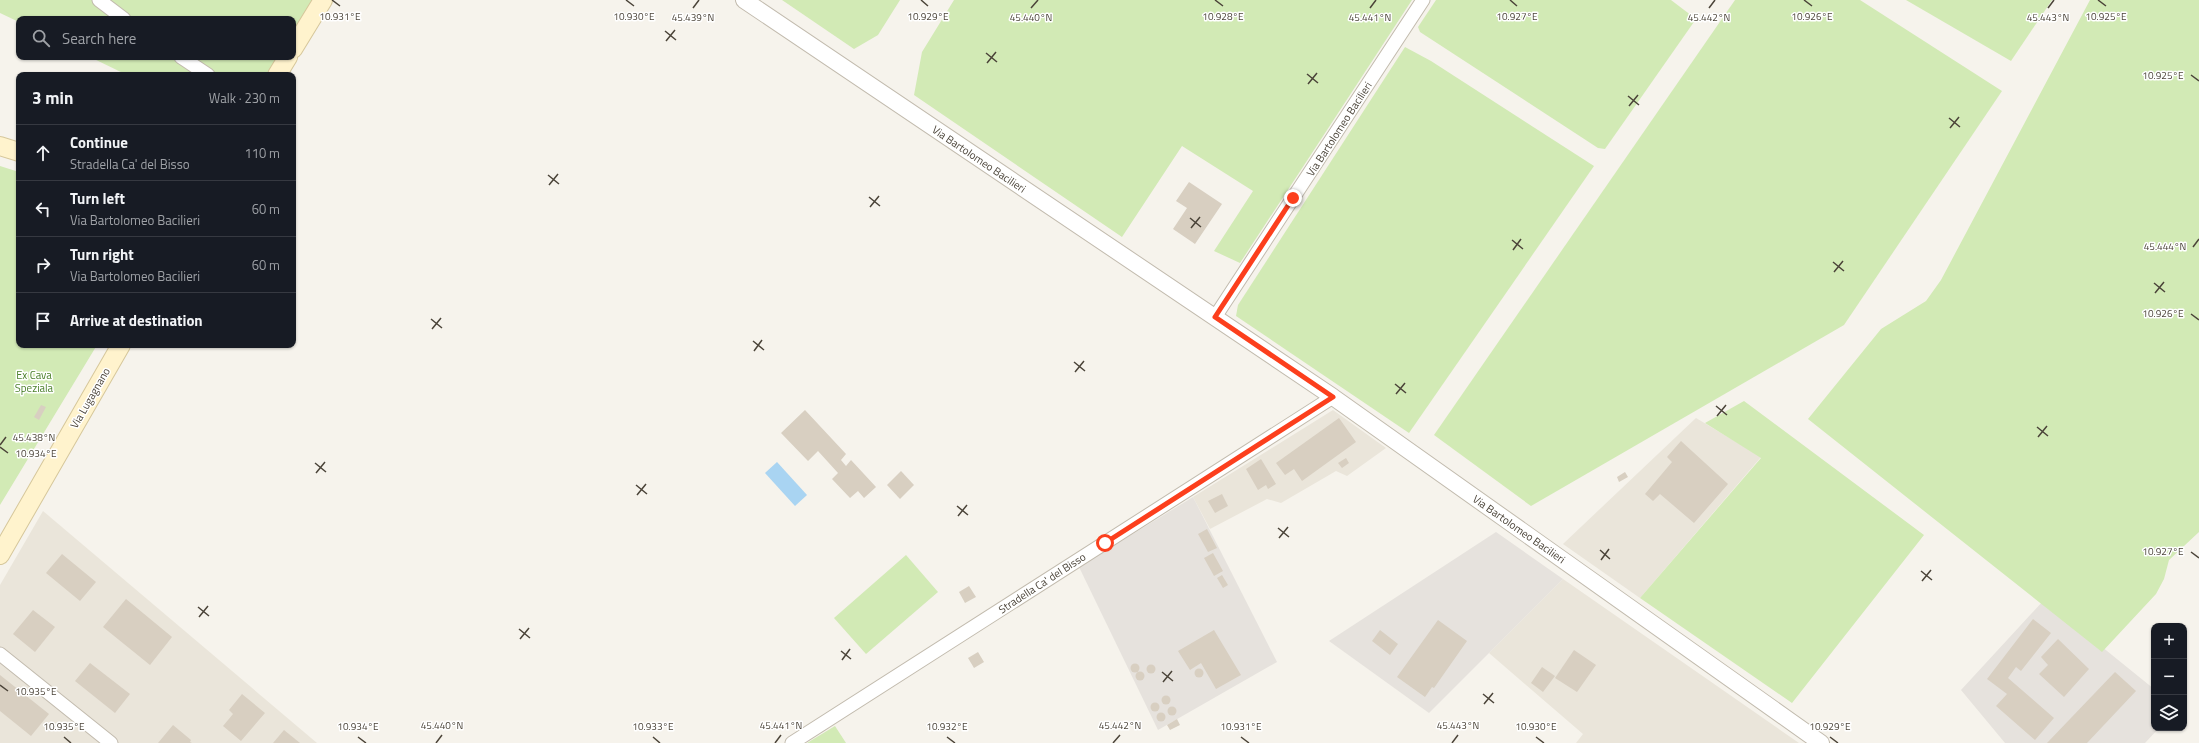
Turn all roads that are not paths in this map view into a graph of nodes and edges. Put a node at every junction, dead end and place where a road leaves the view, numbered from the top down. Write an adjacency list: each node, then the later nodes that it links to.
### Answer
1 (99, 0): 5 (street)
2 (323, 0): 6 (main road)
3 (744, 0): 13 (street, Via Bartolomeo Bacilieri)
4 (1423, 0): 13 (street, Via Bartolomeo Bacilieri)
5 (120, 16)
6 (296, 44)
7 (186, 60): 9 (street)
8 (286, 60): 10 (main road)
9 (204, 72)
10 (279, 72)
11 (0, 146): 12 (main road)
12 (16, 151)
13 (1215, 317): 15 (street, Via Bartolomeo Bacilieri)
14 (118, 348): 16 (main road, Via Lugagnano)
15 (1333, 397): 19 (street, Stradella Ca' del Bisso); 20 (street, Via Bartolomeo Bacilieri)
16 (0, 555)
17 (0, 654): 18 (street)
18 (112, 743)
19 (792, 743)
20 (1821, 743)

